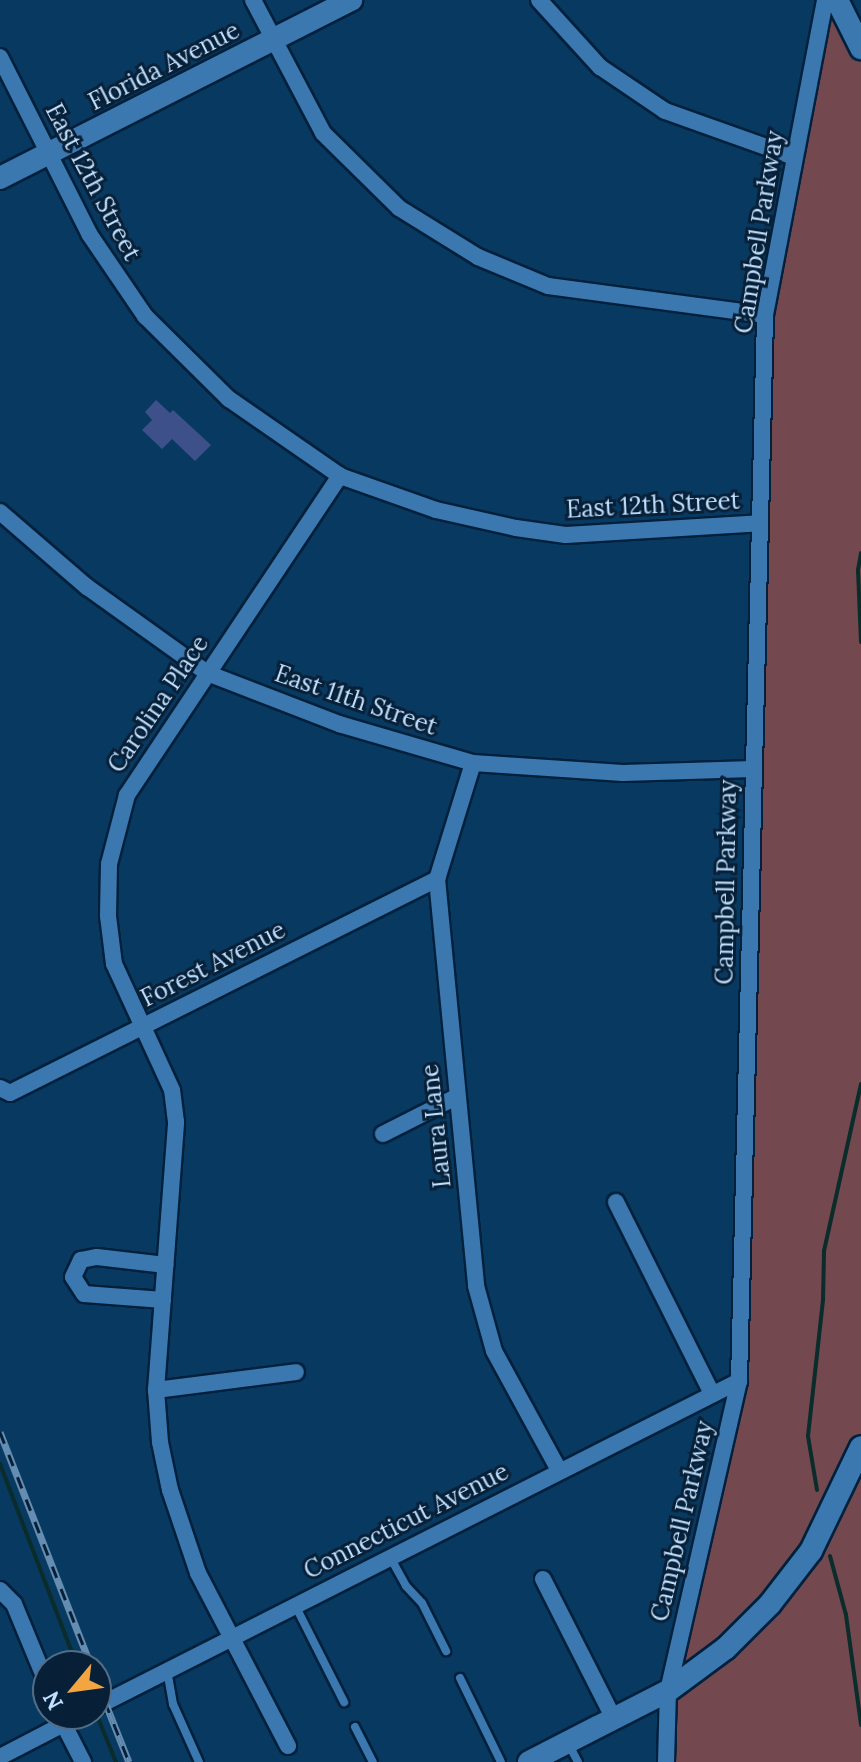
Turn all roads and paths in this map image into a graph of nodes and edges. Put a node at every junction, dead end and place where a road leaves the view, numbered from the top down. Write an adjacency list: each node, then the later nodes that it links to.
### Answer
1 (253, 0): 6 (street)
2 (351, 0): 6 (street, Florida Avenue)
3 (539, 0): 10 (street)
4 (825, 0): 10 (street, Campbell Parkway)
5 (837, 0): 7 (street)
6 (273, 40): 9 (street, Florida Avenue); 12 (street)
7 (861, 48)
8 (0, 57): 9 (street, East 12th Street)
9 (49, 153): 11 (street, Florida Avenue); 13 (street, East 12th Street)
10 (794, 157): 12 (street, Campbell Parkway)
11 (0, 178)
12 (765, 315): 15 (street, Campbell Parkway)
13 (340, 476): 15 (street, East 12th Street); 16 (street, Carolina Place)
14 (0, 512): 16 (street, East 11th Street)
15 (760, 523): 18 (street, Campbell Parkway)
16 (207, 673): 17 (street, East 11th Street); 20 (street, Carolina Place)
17 (473, 763): 18 (street, East 11th Street); 19 (street, Laura Lane)
18 (753, 769): 28 (street, Campbell Parkway)
19 (437, 879): 20 (street, Forest Avenue); 22 (street, Laura Lane)
20 (141, 1027): 21 (street, Forest Avenue); 25 (street, Carolina Place)
21 (5, 1091)
22 (456, 1097): 23 (street); 32 (street, Laura Lane)
23 (383, 1134)
24 (616, 1202): 30 (street)
25 (166, 1265): 26 (street, Carolina Place); 26 (street)
26 (163, 1300): 29 (street, Carolina Place)
27 (296, 1372): 29 (street)
28 (739, 1381): 30 (street, Connecticut Avenue); 42 (street, Campbell Parkway)
29 (156, 1390): 37 (street, Carolina Place)
30 (712, 1394): 32 (street, Connecticut Avenue)
31 (861, 1447): 42 (street)
32 (559, 1470): 33 (street, Connecticut Avenue)
33 (389, 1556): 36 (street, Connecticut Avenue); 39 (lane)
34 (543, 1579): 45 (street)
35 (0, 1590): 38 (street)
36 (294, 1604): 37 (street, Connecticut Avenue); 44 (lane)
37 (232, 1636): 40 (street, Connecticut Avenue); 49 (street, Carolina Place)
38 (33, 1650)
39 (446, 1651)
40 (167, 1670): 43 (street, Connecticut Avenue); 53 (lane)
41 (460, 1678): 55 (lane)
42 (668, 1691): 45 (street); 57 (street, Campbell Parkway)
43 (112, 1699)
44 (344, 1702)
45 (614, 1719): 50 (street)
46 (355, 1727): 54 (lane)
47 (43, 1730): 51 (street)
48 (67, 1730): 52 (street)
49 (288, 1746)
50 (573, 1752): 56 (street)
51 (0, 1757)
52 (83, 1762)
53 (199, 1762)
54 (373, 1762)
55 (501, 1762)
56 (529, 1762)
57 (666, 1762)

